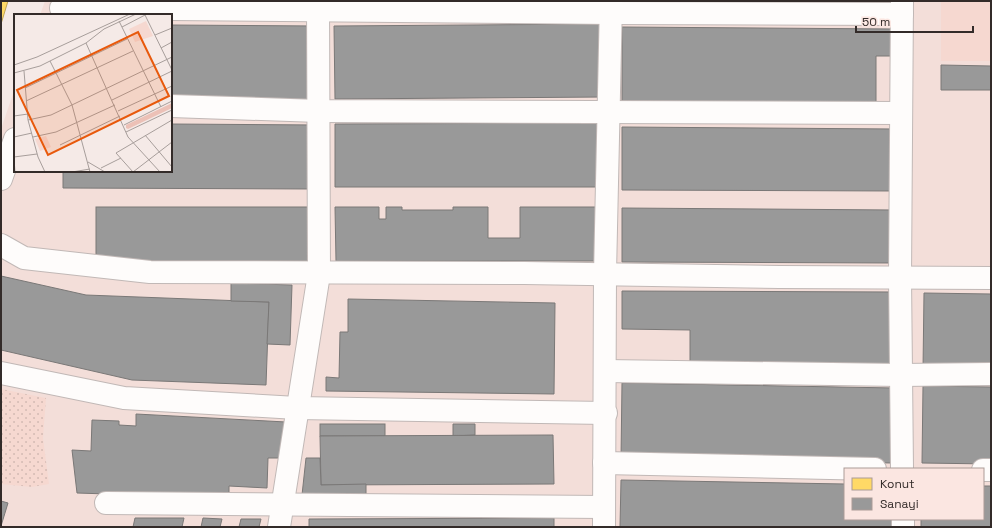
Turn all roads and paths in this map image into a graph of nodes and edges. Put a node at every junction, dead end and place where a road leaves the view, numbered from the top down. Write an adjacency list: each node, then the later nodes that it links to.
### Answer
1 (318, 6): 2 (street); 4 (street); 6 (street)
2 (611, 7): 3 (street); 7 (street)
3 (902, 7): 8 (street)
4 (61, 8)
5 (172, 106): 6 (street)
6 (319, 111): 7 (street); 12 (street)
7 (609, 111): 8 (street); 13 (street)
8 (901, 113): 14 (street)
9 (14, 142): 10 (street)
10 (1, 179)
11 (1, 245): 12 (street)
12 (319, 274): 13 (street); 20 (street)
13 (605, 274): 14 (street); 16 (street)
14 (900, 277): 15 (street); 19 (street)
15 (991, 278)
16 (605, 371): 19 (street); 21 (street)
17 (1, 373): 20 (street)
18 (991, 374): 19 (street)
19 (901, 375): 24 (street)
20 (297, 408): 21 (street); 26 (street)
21 (606, 413): 22 (street)
22 (604, 463): 23 (street); 27 (street)
23 (844, 468)
24 (902, 468)
25 (106, 503): 26 (street)
26 (283, 504): 27 (street); 28 (street)
27 (604, 517)
28 (279, 527)

